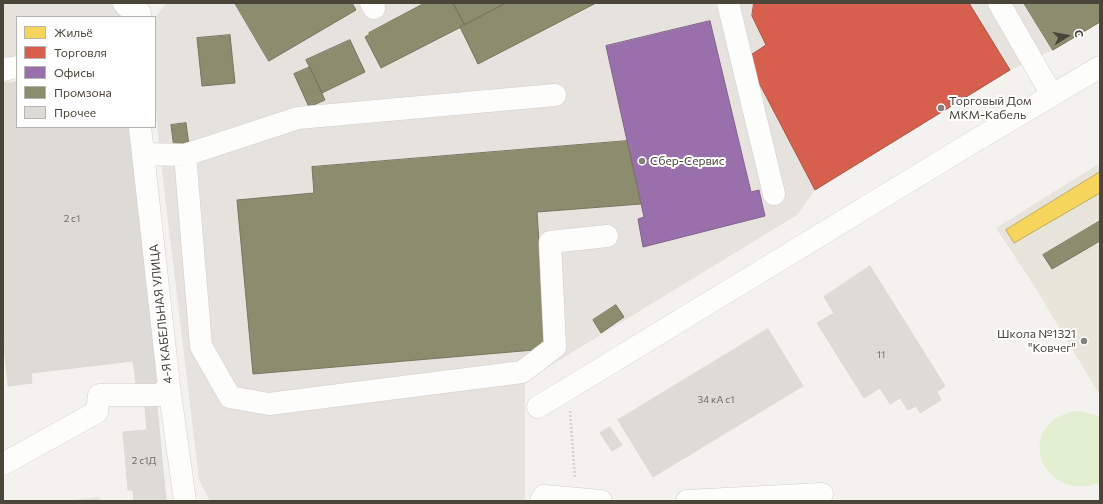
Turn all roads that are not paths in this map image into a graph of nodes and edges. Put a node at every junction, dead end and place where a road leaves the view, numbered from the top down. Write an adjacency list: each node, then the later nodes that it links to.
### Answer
1 (728, 3): 11 (street)
2 (999, 3): 7 (street)
3 (16, 67): 5 (street)
4 (1100, 67): 7 (street)
5 (3, 70)
6 (555, 95): 10 (street)
7 (1052, 95): 14 (street)
8 (140, 128): 9 (street, 4-Я КАБЕЛЬНАЯ УЛИЦА)
9 (143, 154): 10 (street); 13 (street, 4-Я КАБЕЛЬНАЯ УЛИЦА)
10 (185, 155): 12 (street)
11 (774, 194)
12 (608, 236)
13 (169, 386): 15 (street); 17 (street, 4-Я КАБЕЛЬНАЯ УЛИЦА)
14 (538, 407)
15 (3, 464)
16 (822, 494): 20 (street)
17 (184, 501)
18 (541, 501): 19 (street)
19 (601, 501)
20 (687, 501)

